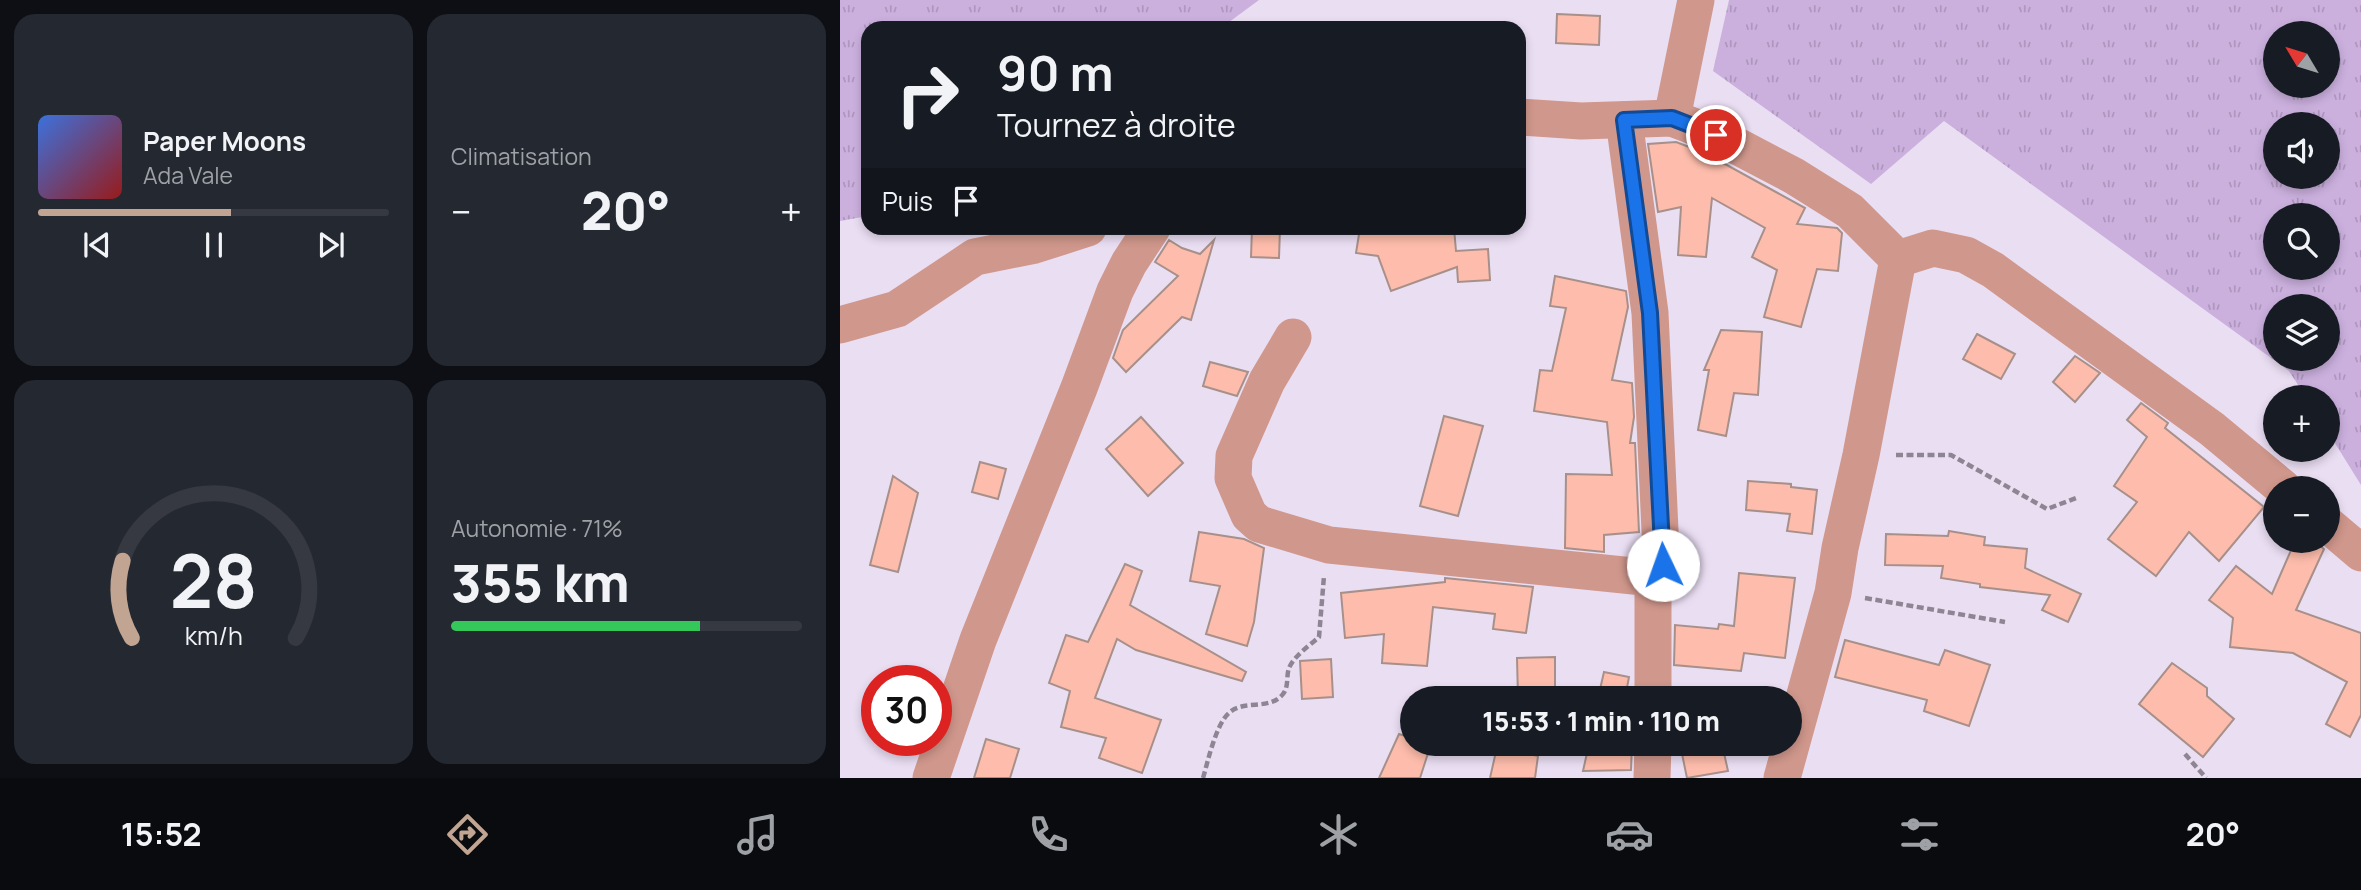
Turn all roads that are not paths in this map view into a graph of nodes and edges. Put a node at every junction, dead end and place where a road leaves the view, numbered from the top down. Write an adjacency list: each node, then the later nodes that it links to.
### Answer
1 (1696, 0): 3 (street)
2 (1526, 117): 4 (street)
3 (1672, 118): 4 (street); 7 (street)
4 (1624, 120): 13 (street)
5 (1066, 235): 8 (street)
6 (1147, 235): 16 (street)
7 (1898, 259): 10 (street); 18 (street)
8 (840, 325)
9 (1293, 337): 13 (street)
10 (2269, 476)
11 (2340, 535): 12 (street)
12 (2361, 553)
13 (1653, 578): 14 (street)
14 (1653, 686)
15 (1653, 756): 17 (street)
16 (930, 778)
17 (1652, 778)
18 (1782, 778)

